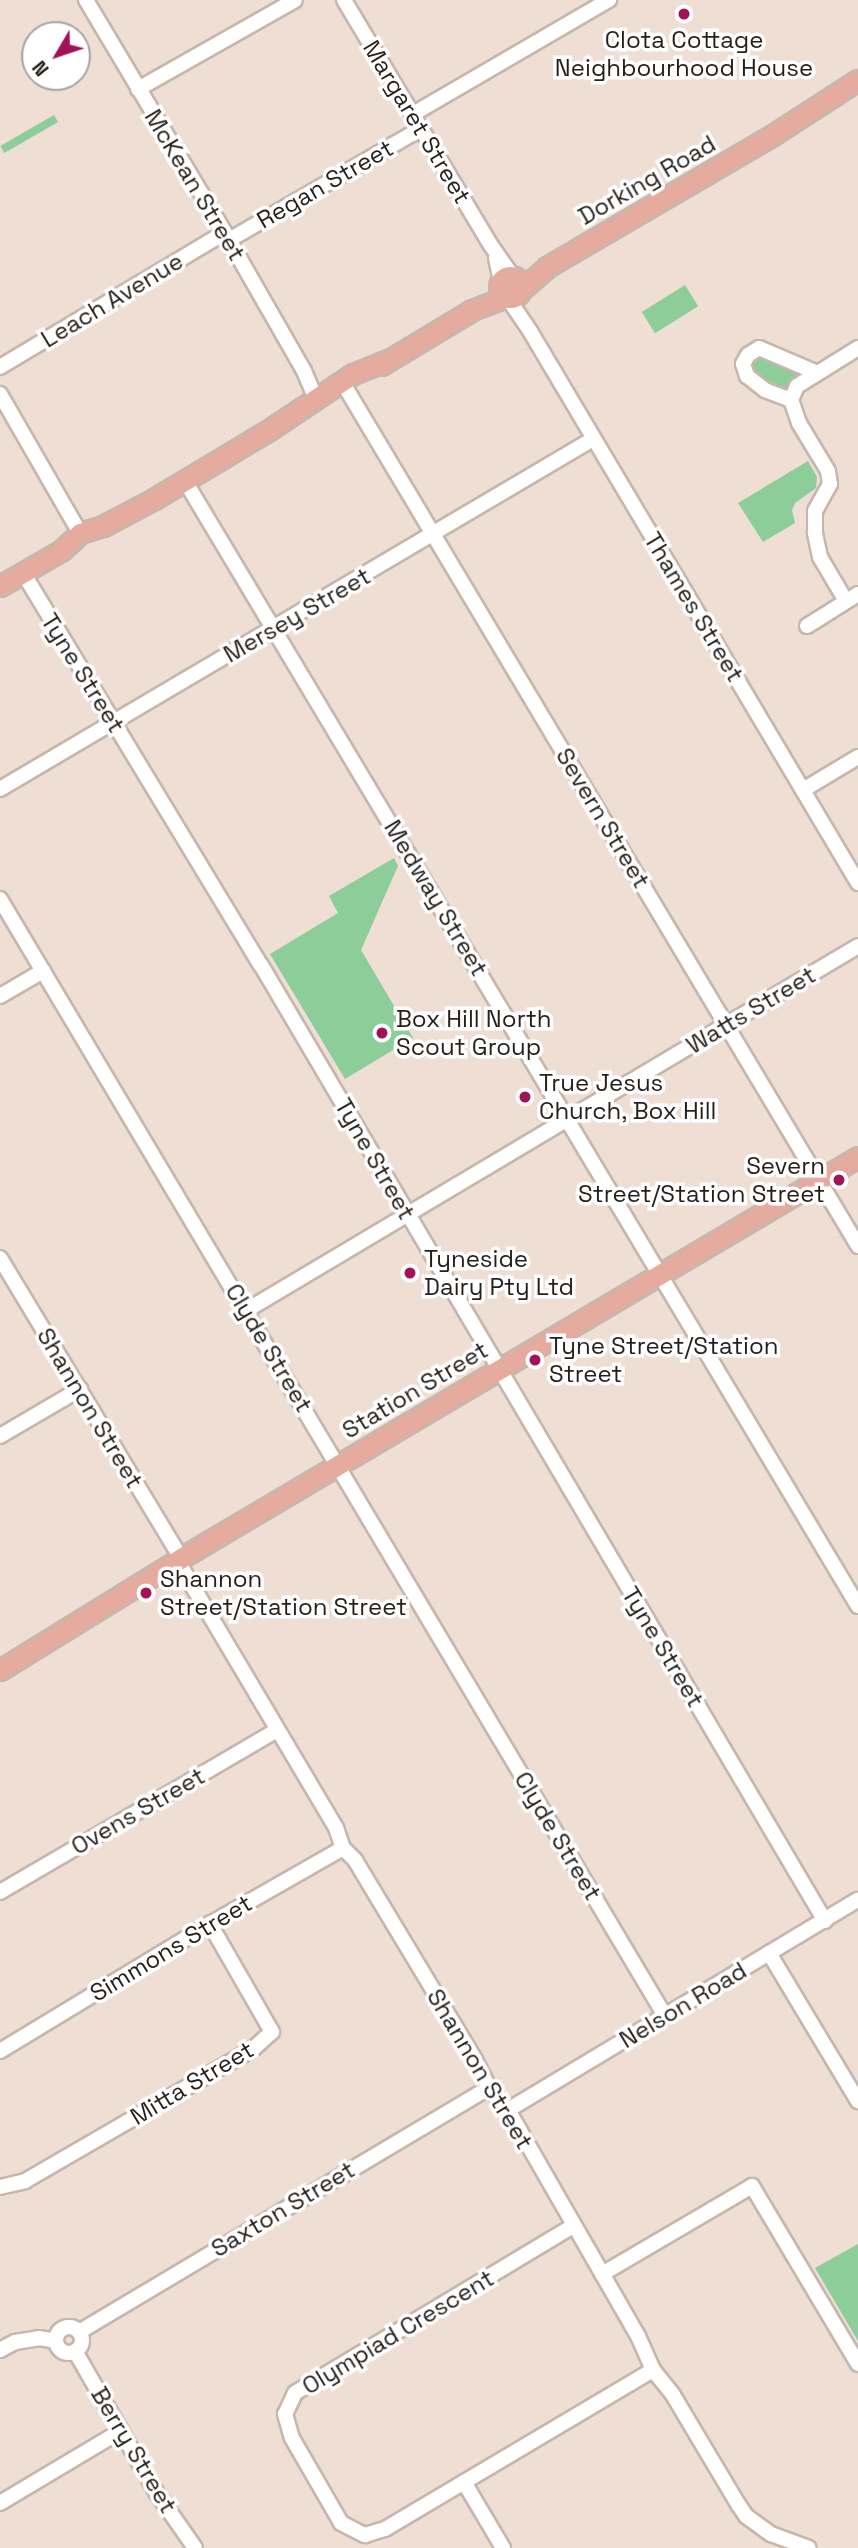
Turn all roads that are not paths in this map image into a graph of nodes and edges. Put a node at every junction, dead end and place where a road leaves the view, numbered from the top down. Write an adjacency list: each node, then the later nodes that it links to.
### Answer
1 (86, 0): 6 (street, McKean Street)
2 (295, 0): 6 (street)
3 (344, 0): 9 (street, Margaret Street)
4 (609, 0): 9 (street)
5 (858, 80): 8 (main road, Dorking Road)
6 (138, 89): 11 (street, McKean Street)
7 (858, 92): 8 (main road, Dorking Road)
8 (833, 101): 12 (main road, Dorking Road)
9 (413, 114): 10 (street, Margaret Street)
10 (422, 128): 11 (street, Regan Street); 12 (street, Margaret Street)
11 (227, 237): 15 (street, Leach Avenue); 19 (street, McKean Street)
12 (510, 287): 14 (main road, Dorking Road); 22 (street, Thames Street)
13 (858, 348): 16 (street)
14 (390, 359): 17 (main road, Dorking Road); 19 (main road, Dorking Road)
15 (0, 368)
16 (816, 372): 20 (street); 20 (street)
17 (347, 390): 21 (main road, Dorking Road); 26 (street, Severn Street)
18 (0, 394): 25 (street)
19 (319, 395): 21 (main road, Dorking Road)
20 (791, 400): 30 (street)
21 (270, 430): 23 (main road, Dorking Road)
22 (593, 439): 26 (street, Mersey Street); 36 (street, Thames Street)
23 (184, 481): 24 (main road, Dorking Road); 32 (street, Medway Street)
24 (155, 499): 25 (main road, Dorking Road); 27 (main road, Dorking Road)
25 (80, 533): 28 (main road, Dorking Road)
26 (434, 535): 32 (street, Mersey Street); 42 (street, Severn Street)
27 (27, 580): 29 (main road, Dorking Road); 33 (street, Tyne Street)
28 (0, 586)
29 (0, 595)
30 (852, 598): 31 (street)
31 (807, 626)
32 (274, 628): 33 (street, Mersey Street); 43 (street, Medway Street)
33 (114, 722): 35 (street, Mersey Street); 46 (street, Tyne Street)
34 (858, 757): 36 (street)
35 (0, 789)
36 (803, 790): 37 (street, Thames Street)
37 (858, 883)
38 (0, 899): 40 (street, Clyde Street)
39 (858, 946): 42 (street, Watts Street)
40 (43, 971): 41 (street); 50 (street, Clyde Street)
41 (0, 996)
42 (727, 1025): 43 (street, Watts Street); 45 (street, Severn Street)
43 (567, 1120): 46 (street, Watts Street); 49 (street, Medway Street)
44 (858, 1157): 45 (main road, Station Street)
45 (819, 1180): 47 (street, Severn Street); 49 (main road, Station Street)
46 (407, 1215): 50 (street, Watts Street); 51 (street, Tyne Street)
47 (858, 1246)
48 (0, 1258): 52 (street, Shannon Street)
49 (658, 1274): 51 (main road, Station Street); 56 (street, Medway Street)
50 (247, 1310): 54 (street, Clyde Street)
51 (497, 1369): 54 (main road, Station Street); 62 (street, Tyne Street)
52 (80, 1389): 53 (street); 55 (street, Shannon Street)
53 (0, 1436)
54 (339, 1465): 55 (main road, Station Street); 65 (street, Clyde Street)
55 (179, 1559): 57 (main road, Station Street); 58 (street, Shannon Street)
56 (858, 1606)
57 (0, 1670)
58 (277, 1730): 59 (street, Shannon Street); 60 (street, Ovens Street)
59 (343, 1848): 63 (street, Simmons Street); 67 (street, Shannon Street)
60 (0, 1892)
61 (858, 1900): 62 (street, Nelson Road)
62 (825, 1921): 64 (street, Nelson Road)
63 (210, 1924): 66 (street, Simmons Street); 70 (street, Mitta Street)
64 (769, 1954): 65 (street, Nelson Road); 68 (street)
65 (665, 2016): 69 (street, Nelson Road)
66 (0, 2051)
67 (489, 2088): 69 (street, Shannon Street); 73 (street, Saxton Street)
68 (857, 2097)
69 (508, 2110): 71 (street, Shannon Street)
70 (0, 2187)
71 (573, 2226): 72 (street, Shannon Street); 80 (street, Olympiad Crescent)
72 (602, 2274): 77 (street); 78 (street, Shannon Street)
73 (79, 2332): 74 (street); 76 (street)
74 (56, 2341): 75 (street); 76 (street)
75 (0, 2350)
76 (75, 2351): 79 (street, Berry Street)
77 (858, 2364)
78 (653, 2370): 80 (street, Olympiad Crescent); 84 (street, Shannon Street)
79 (121, 2431): 81 (street); 82 (street, Berry Street)
80 (464, 2482): 83 (street)
81 (0, 2503)
82 (190, 2546)
83 (503, 2548)
84 (809, 2548)

